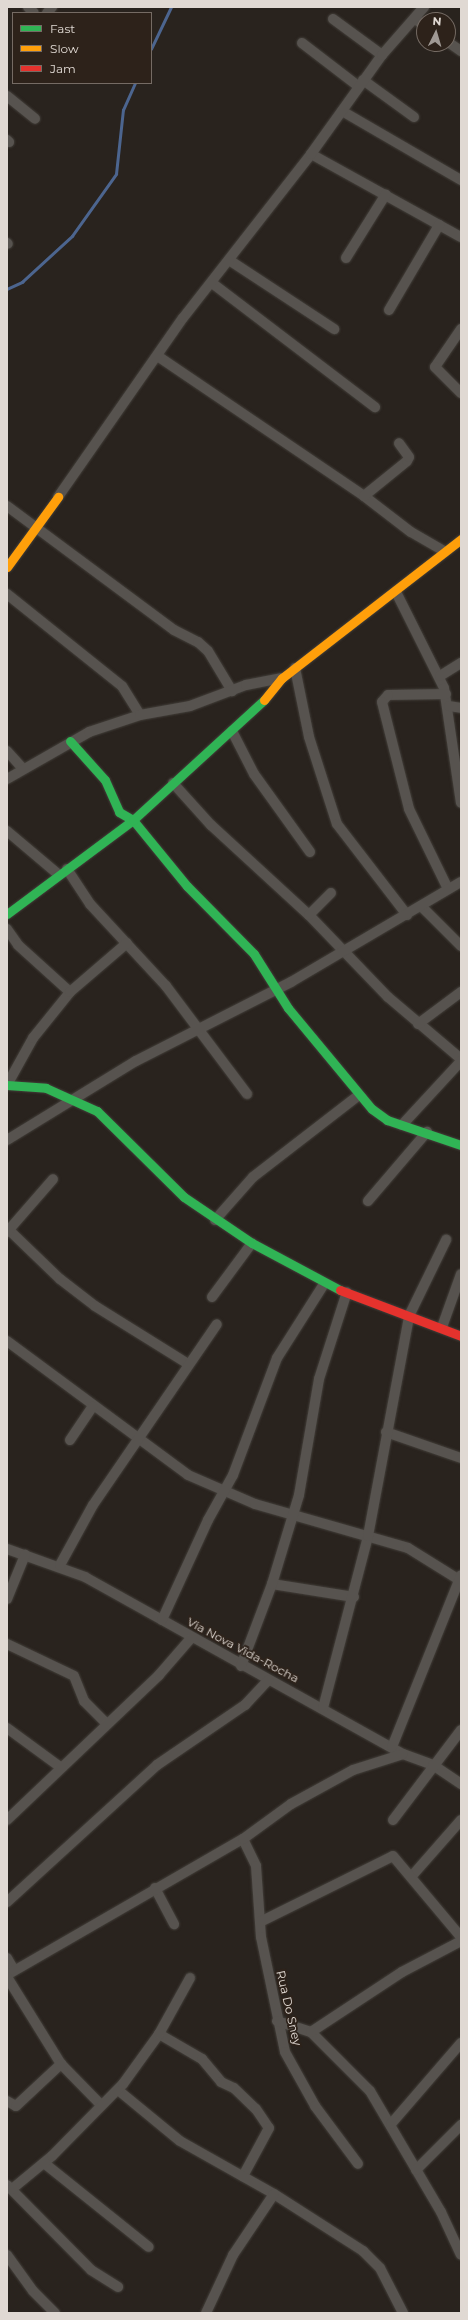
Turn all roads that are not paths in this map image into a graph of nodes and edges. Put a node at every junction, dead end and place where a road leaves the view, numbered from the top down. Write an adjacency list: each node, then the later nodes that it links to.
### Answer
1 (334, 19): 4 (street)
2 (416, 19): 4 (street)
3 (302, 43): 5 (street)
4 (382, 55): 5 (street)
5 (360, 83): 7 (street); 8 (street)
6 (7, 96): 9 (street)
7 (342, 111): 10 (street); 11 (street)
8 (414, 116)
9 (35, 119)
10 (311, 154): 12 (street); 16 (street)
11 (461, 180)
12 (386, 194): 13 (street); 15 (street)
13 (439, 225): 14 (street); 18 (street)
14 (461, 236)
15 (346, 258)
16 (230, 260): 17 (street); 19 (street)
17 (212, 283): 21 (street); 23 (street)
18 (389, 310)
19 (334, 329)
20 (461, 329): 22 (street)
21 (160, 356): 25 (street); 26 (street)
22 (461, 393)
23 (375, 407)
24 (399, 443): 25 (street)
25 (364, 496): 30 (street)
26 (58, 497): 28 (street)
27 (7, 506): 28 (street)
28 (38, 526): 31 (street); 38 (street)
29 (461, 538): 30 (street)
30 (444, 551): 32 (street)
31 (7, 568)
32 (396, 592): 35 (street); 36 (street)
33 (7, 594): 42 (street)
34 (461, 663): 36 (street)
35 (295, 668): 37 (street); 60 (street)
36 (440, 676): 39 (street)
37 (282, 678): 38 (street); 43 (street)
38 (232, 691): 42 (street)
39 (446, 694): 40 (street); 55 (street)
40 (449, 706): 41 (street); 49 (street)
41 (461, 708)
42 (140, 715): 44 (street)
43 (232, 731): 48 (street); 52 (street)
44 (70, 741): 46 (street); 50 (street)
45 (7, 751): 46 (street)
46 (23, 769): 47 (street)
47 (7, 779)
48 (173, 783): 50 (street); 59 (street)
49 (461, 803)
50 (132, 820): 53 (street); 65 (street)
51 (7, 831): 53 (street)
52 (310, 852)
53 (63, 872): 58 (street); 62 (street)
54 (461, 882): 55 (street)
55 (448, 888): 57 (street)
56 (331, 893): 59 (street)
57 (421, 906): 60 (street); 63 (street)
58 (7, 914)
59 (309, 915): 64 (street)
60 (408, 915): 64 (street)
61 (7, 929): 66 (street)
62 (128, 943): 66 (street); 69 (street)
63 (461, 946)
64 (345, 952): 65 (street); 68 (street)
65 (276, 989): 69 (street); 73 (street)
66 (70, 992): 71 (street)
67 (461, 992): 68 (street)
68 (418, 1024): 70 (street)
69 (200, 1030): 72 (street); 74 (street)
70 (461, 1060): 75 (street)
71 (7, 1085): 74 (street)
72 (247, 1094)
73 (359, 1095): 75 (street); 81 (street)
74 (74, 1102): 77 (street); 81 (street)
75 (402, 1125): 76 (street)
76 (427, 1132): 78 (street); 80 (street)
77 (7, 1140)
78 (461, 1145)
79 (53, 1179): 82 (street)
80 (368, 1201)
81 (215, 1220): 84 (street)
82 (8, 1231): 94 (street)
83 (446, 1240): 89 (street)
84 (252, 1243): 86 (street); 88 (street)
85 (461, 1274): 91 (street)
86 (324, 1284): 87 (street); 100 (street)
87 (347, 1292): 89 (street); 101 (street)
88 (212, 1297)
89 (409, 1316): 91 (street); 96 (street)
90 (217, 1324): 94 (street)
91 (442, 1327): 92 (street)
92 (461, 1336)
93 (7, 1341): 95 (street)
94 (188, 1364): 97 (street)
95 (92, 1407): 97 (street); 98 (street)
96 (386, 1432): 99 (street); 102 (street)
97 (137, 1438): 100 (street); 105 (street)
98 (70, 1440)
99 (461, 1458)
100 (224, 1492): 101 (street); 110 (street)
101 (292, 1515): 102 (street); 107 (street)
102 (368, 1536): 106 (street); 108 (street)
103 (7, 1549): 104 (street, Via Nova Vida-Rocha)
104 (25, 1555): 105 (street, Via Nova Vida-Rocha); 109 (street)
105 (60, 1565): 110 (street, Via Nova Vida-Rocha)
106 (460, 1578): 119 (street)
107 (272, 1584): 108 (street); 113 (street)
108 (354, 1597): 115 (street)
109 (7, 1599)
110 (162, 1620): 111 (street, Via Nova Vida-Rocha)
111 (191, 1638): 113 (street, Via Nova Vida-Rocha); 116 (street)
112 (7, 1644): 116 (street)
113 (241, 1666): 114 (street, Via Nova Vida-Rocha)
114 (268, 1680): 115 (street, Via Nova Vida-Rocha); 130 (street)
115 (323, 1708): 119 (street, Via Nova Vida-Rocha)
116 (106, 1723): 122 (street)
117 (7, 1728): 122 (street)
118 (461, 1730): 121 (street)
119 (392, 1747): 120 (street, Via Nova Vida-Rocha)
120 (403, 1754): 121 (street, Via Nova Vida-Rocha); 127 (street)
121 (433, 1765): 123 (street, Via Nova Vida-Rocha); 125 (street)
122 (60, 1767): 124 (street)
123 (461, 1784)
124 (7, 1820)
125 (392, 1820)
126 (461, 1820): 128 (street)
127 (243, 1839): 129 (street); 131 (street, Rua Do Sney)
128 (411, 1877): 131 (street); 133 (street)
129 (155, 1888): 132 (street); 136 (street)
130 (7, 1902)
131 (260, 1922): 138 (street, Rua Do Sney)
132 (174, 1924)
133 (461, 1937)
134 (461, 1941): 139 (street)
135 (7, 1958): 136 (street)
136 (9, 1974): 142 (street)
137 (190, 1978): 140 (street)
138 (277, 2021): 139 (street); 149 (street, Rua Do Sney)
139 (311, 2032): 146 (street)
140 (159, 2034): 143 (street); 151 (street)
141 (461, 2043): 146 (street)
142 (61, 2064): 144 (street); 145 (street)
143 (118, 2090): 145 (street); 151 (street)
144 (7, 2101)
145 (100, 2104): 148 (street)
146 (391, 2124): 150 (street)
147 (461, 2125): 150 (street)
148 (44, 2163): 152 (street); 155 (street)
149 (358, 2164)
150 (416, 2170): 154 (street)
151 (243, 2176): 153 (street)
152 (8, 2186): 158 (street)
153 (274, 2194): 160 (street); 161 (street)
154 (458, 2240): 157 (street)
155 (149, 2247)
156 (7, 2255): 159 (street)
157 (461, 2255)
158 (118, 2288)
159 (55, 2313)
160 (206, 2313)
161 (403, 2313)

